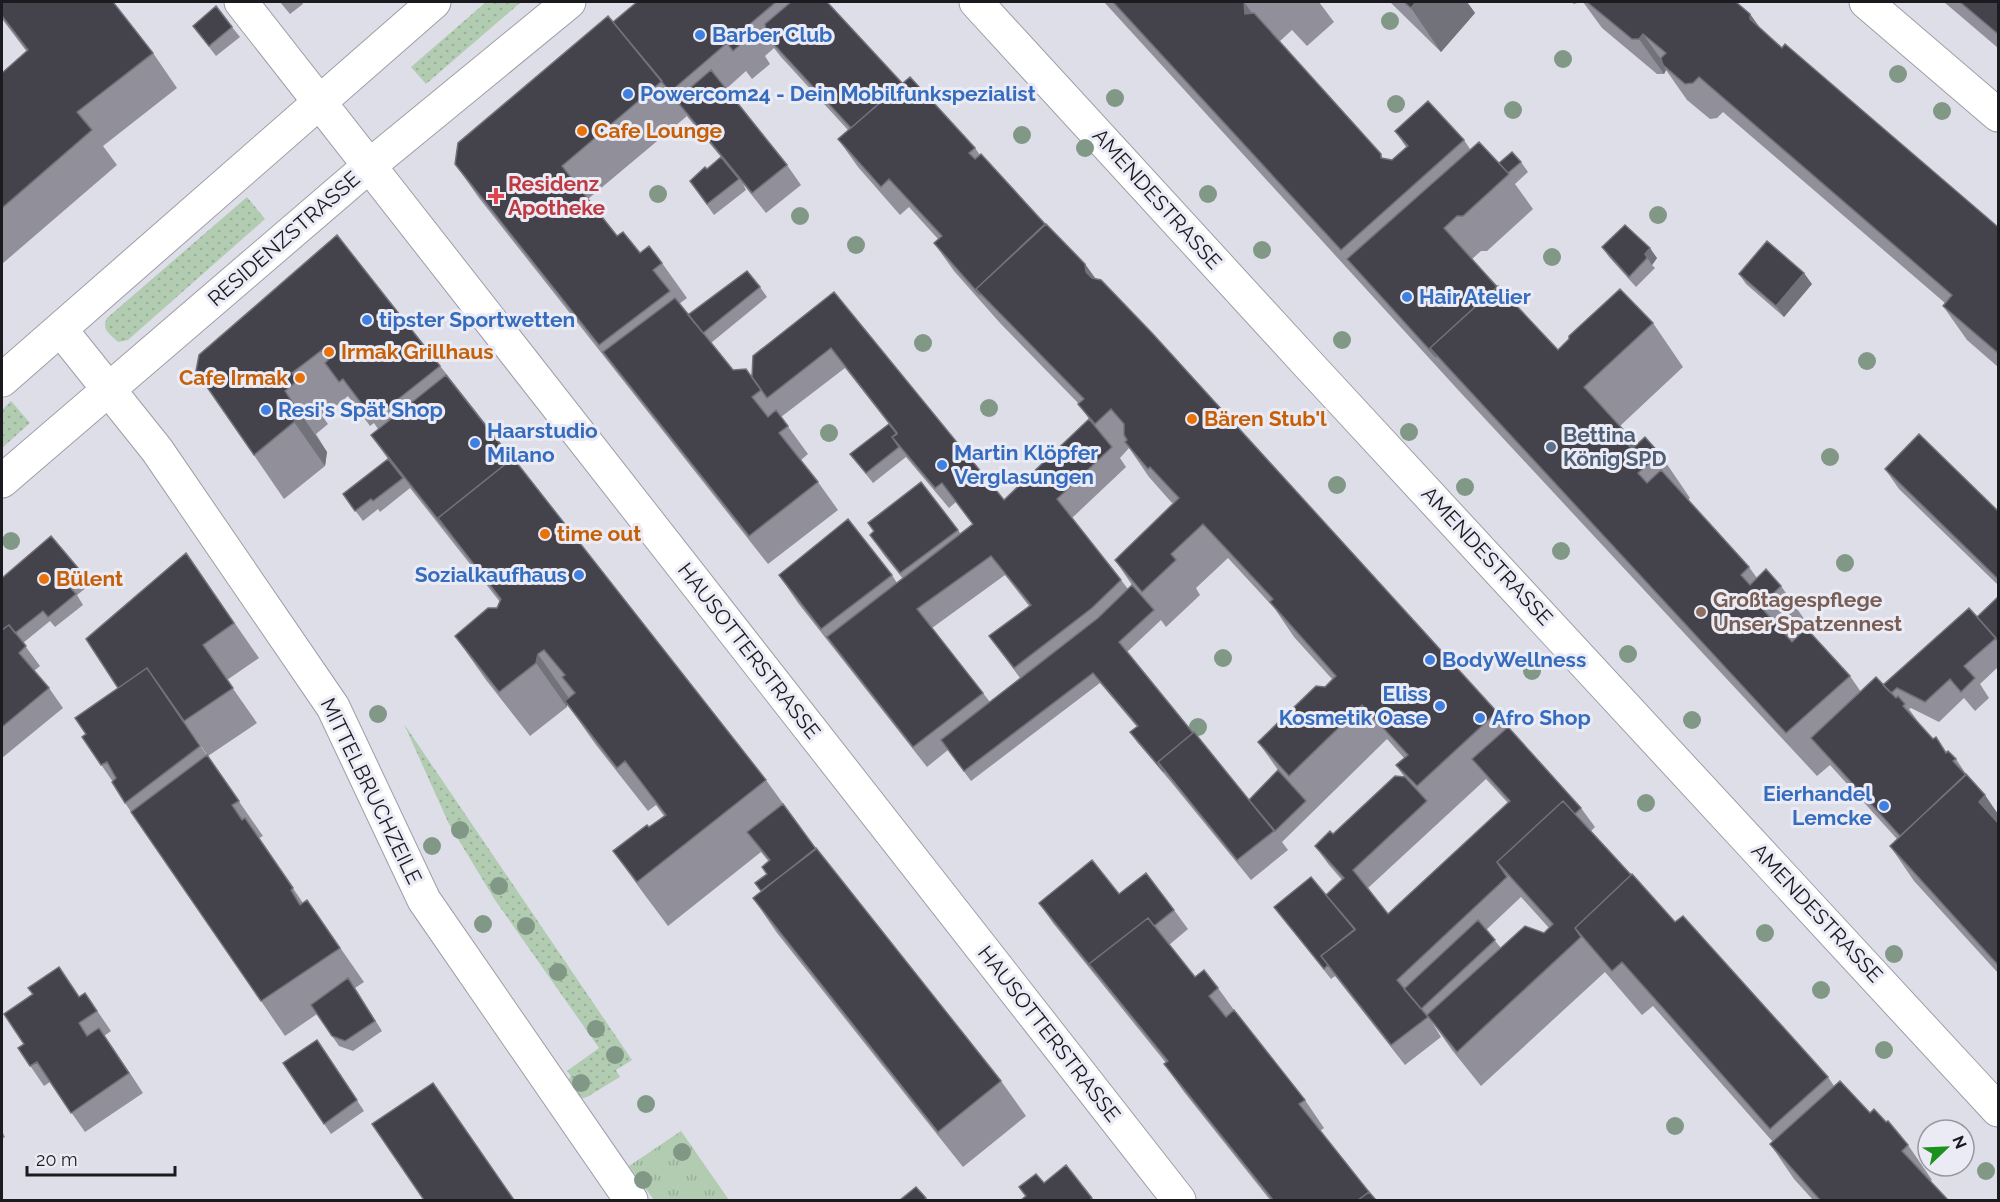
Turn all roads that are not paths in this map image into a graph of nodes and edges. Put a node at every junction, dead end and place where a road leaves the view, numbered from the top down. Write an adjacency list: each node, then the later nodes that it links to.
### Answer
1 (241, 2): 6 (street, HAUSOTTERSTRASSE)
2 (434, 2): 6 (street)
3 (569, 2): 8 (street, RESIDENZSTRASSE)
4 (976, 2): 13 (street, AMENDESTRASSE)
5 (1866, 2): 7 (street)
6 (318, 103): 8 (street, HAUSOTTERSTRASSE); 9 (street)
7 (1998, 115)
8 (369, 166): 11 (street, RESIDENZSTRASSE); 15 (street, HAUSOTTERSTRASSE)
9 (60, 330): 10 (street); 11 (street, MITTELBRUCHZEILE)
10 (2, 380)
11 (109, 389): 12 (street, RESIDENZSTRASSE); 14 (street, MITTELBRUCHZEILE)
12 (2, 481)
13 (1998, 1110)
14 (631, 1200)
15 (1179, 1200)

